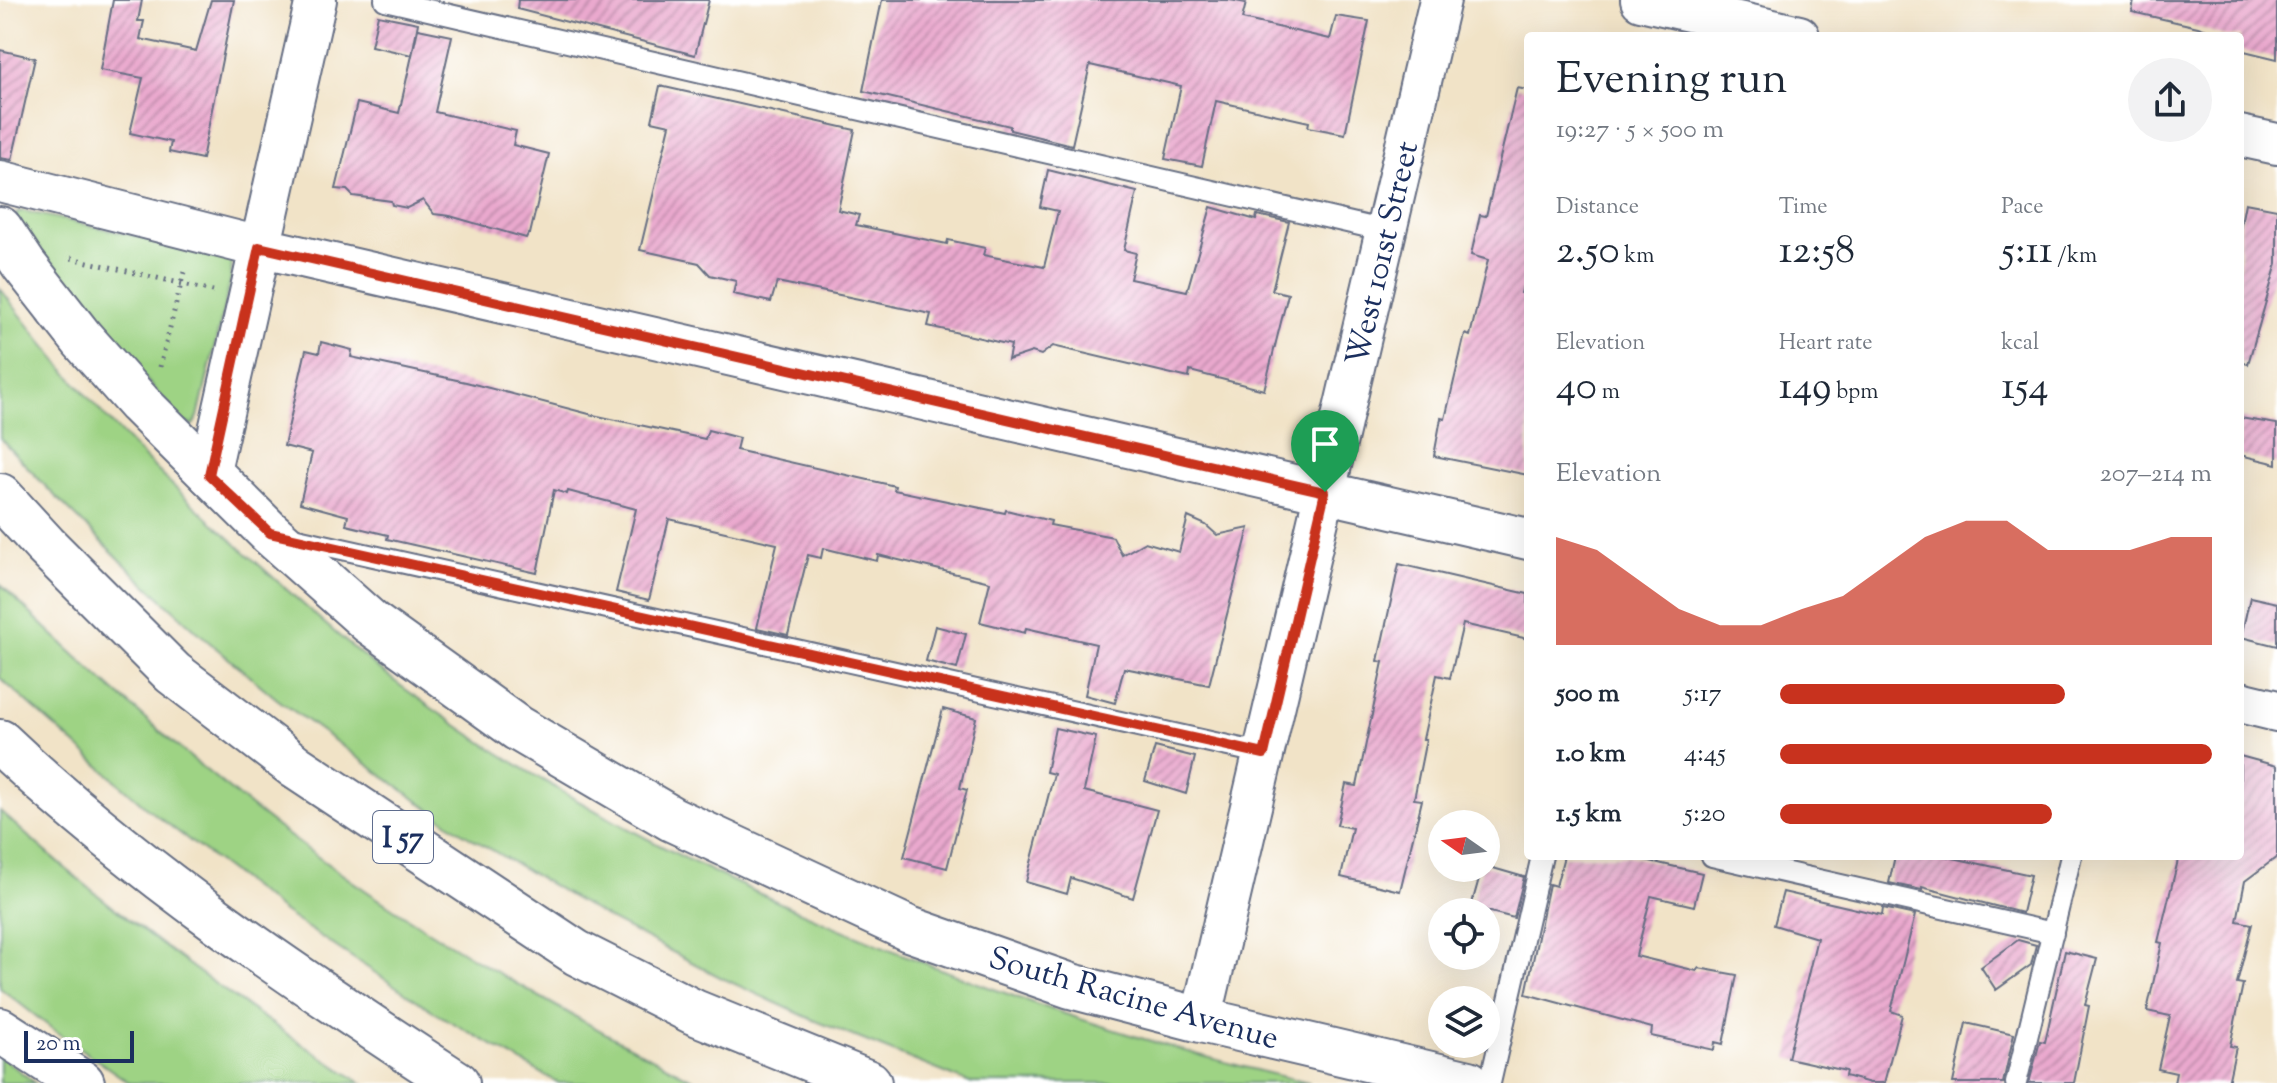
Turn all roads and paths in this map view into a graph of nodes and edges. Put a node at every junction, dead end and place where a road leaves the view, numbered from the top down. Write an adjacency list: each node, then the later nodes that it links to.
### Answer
1 (316, 0): 10 (street)
2 (385, 0): 9 (lane)
3 (1440, 0): 9 (street, West 101st Street)
4 (1641, 0): 5 (street)
5 (1730, 28): 6 (street)
6 (1764, 32)
7 (0, 181): 10 (street)
8 (0, 229): 16 (main road, South Racine Avenue)
9 (1386, 231): 17 (street, West 101st Street)
10 (259, 247): 16 (street); 17 (street)
11 (66, 257): 13 (path)
12 (187, 260): 13 (path)
13 (181, 284): 14 (path); 15 (path)
14 (222, 293)
15 (160, 367)
16 (209, 475): 19 (main road, South Racine Avenue)
17 (1325, 492): 20 (street); 24 (street, West 101st Street)
18 (0, 496): 33 (main road, I 57)
19 (270, 533): 24 (lane); 29 (main road, South Racine Avenue)
20 (1524, 538)
21 (2244, 703): 22 (street)
22 (2277, 711)
23 (0, 742): 32 (main road)
24 (1264, 754): 29 (street, West 101st Street)
25 (1541, 860): 35 (lane)
26 (1730, 860): 28 (lane)
27 (2070, 860): 28 (lane)
28 (2053, 933): 36 (lane)
29 (1201, 1020): 34 (main road, South Racine Avenue)
30 (0, 1030): 31 (main road)
31 (82, 1083)
32 (457, 1083)
33 (869, 1083)
34 (1469, 1083)
35 (1490, 1083)
36 (2016, 1083)

